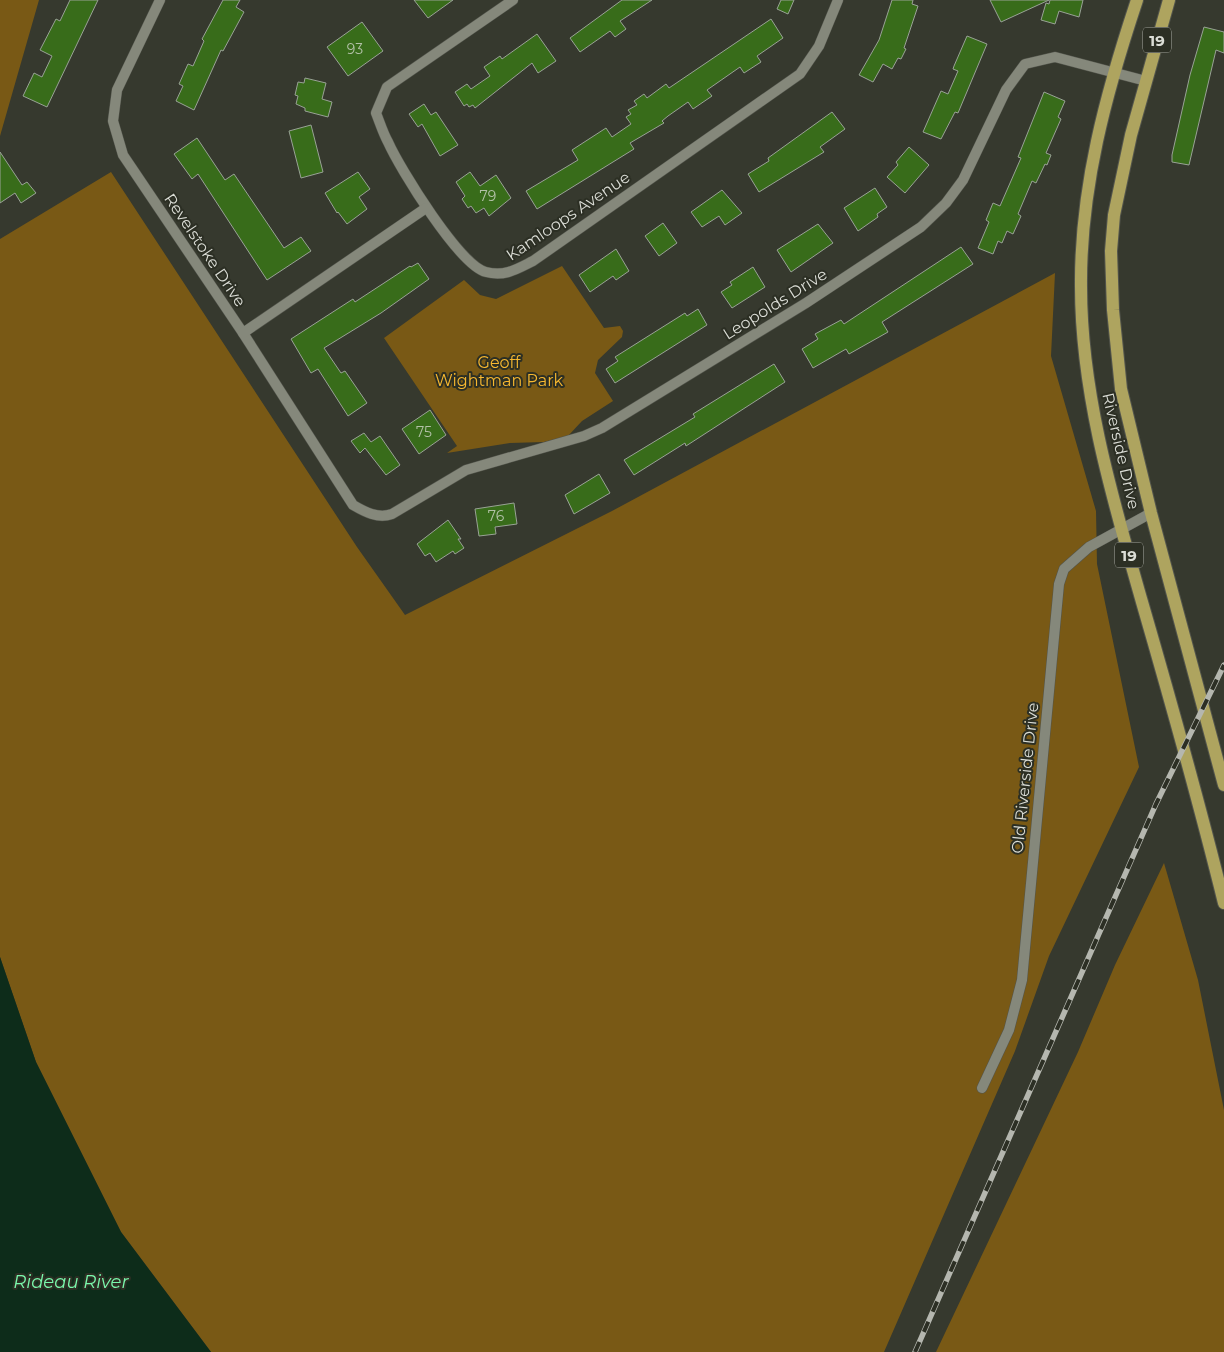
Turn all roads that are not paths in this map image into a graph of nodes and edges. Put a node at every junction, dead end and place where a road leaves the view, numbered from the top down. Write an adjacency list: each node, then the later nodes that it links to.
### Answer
1 (160, 0): 9 (street, Revelstoke Drive)
2 (513, 0): 8 (street, Kamloops Avenue)
3 (838, 0): 8 (street, Kamloops Avenue)
4 (1137, 0): 6 (main road, Riverside Drive / 19)
5 (1169, 0): 7 (main road, Riverside Drive / 19)
6 (1113, 73): 7 (street, Leopolds Drive); 10 (street, Leopolds Drive); 12 (main road, Riverside Drive / 19)
7 (1146, 81): 11 (main road, Riverside Drive / 19)
8 (426, 208): 9 (street)
9 (243, 332): 10 (street, Revelstoke Drive)
10 (352, 504)
11 (1151, 513): 12 (street, Old Riverside Drive); 13 (main road, Riverside Drive / 19)
12 (1122, 530): 14 (main road, Riverside Drive / 19); 15 (street, Old Riverside Drive)
13 (1224, 785)
14 (1224, 903)
15 (982, 1088)

